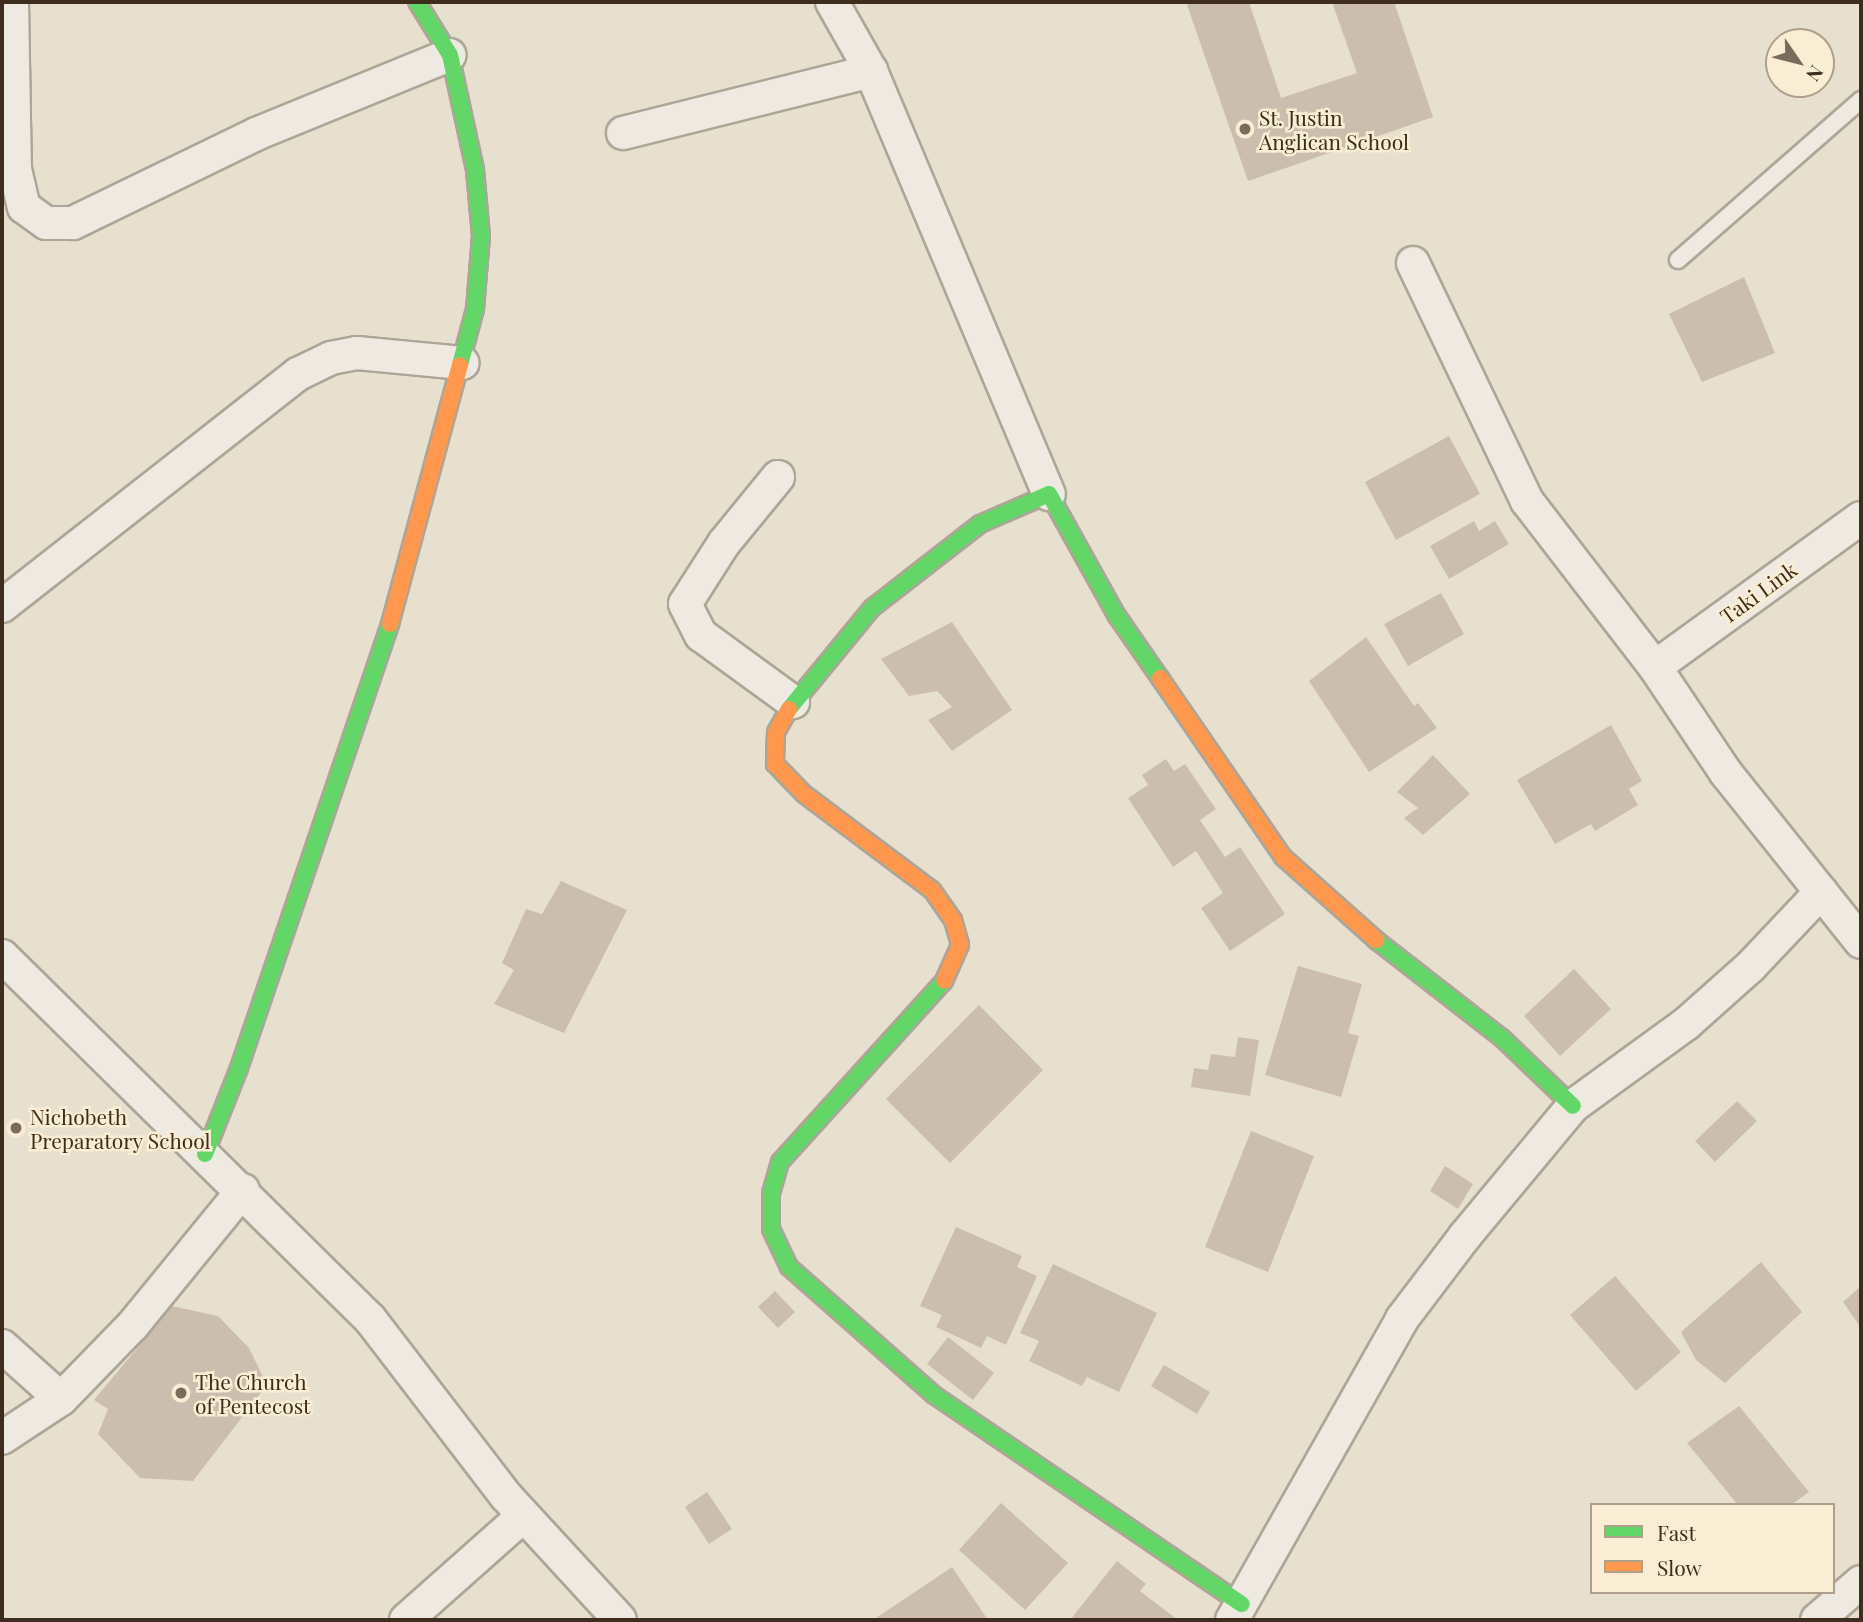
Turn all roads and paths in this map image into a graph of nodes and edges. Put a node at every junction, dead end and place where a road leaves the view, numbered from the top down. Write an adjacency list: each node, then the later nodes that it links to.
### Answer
1 (12, 2): 8 (street)
2 (417, 2): 4 (street)
3 (832, 2): 5 (street)
4 (450, 55): 8 (street); 11 (street)
5 (871, 71): 7 (street); 13 (street)
6 (1861, 100): 9 (lane)
7 (623, 133)
8 (13, 200)
9 (1678, 260)
10 (1413, 263): 16 (street)
11 (463, 363): 15 (street); 22 (street)
12 (778, 477): 17 (street)
13 (1049, 494): 17 (street); 21 (street)
14 (1861, 517): 16 (street, Taki Link)
15 (2, 606)
16 (1655, 667): 18 (street)
17 (793, 702): 29 (street)
18 (1821, 892): 19 (street); 21 (street)
19 (1861, 942)
20 (2, 956): 22 (street)
21 (1573, 1106): 29 (street)
22 (205, 1154): 23 (street)
23 (243, 1190): 25 (street); 27 (street)
24 (2, 1346): 25 (street)
25 (61, 1399): 26 (street)
26 (2, 1438)
27 (523, 1516): 30 (street); 31 (street)
28 (1861, 1582): 32 (street)
29 (1237, 1612)
30 (406, 1620)
31 (620, 1620)
32 (1817, 1620)

